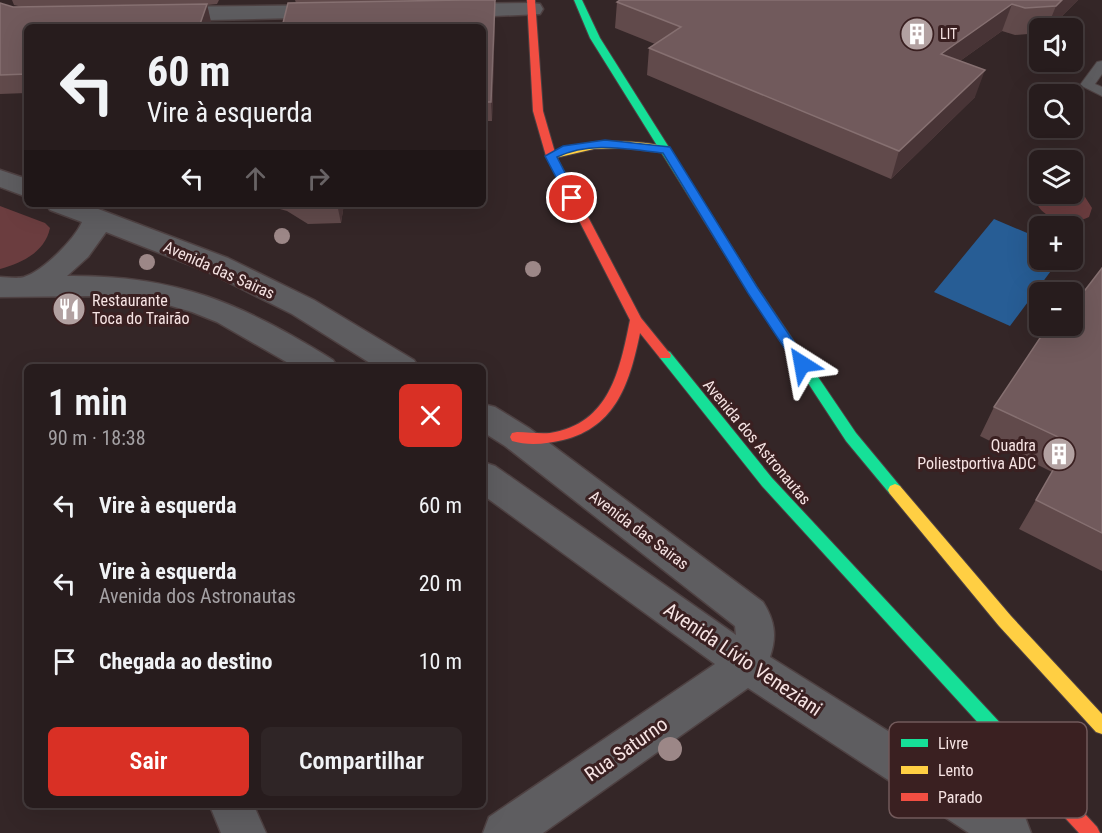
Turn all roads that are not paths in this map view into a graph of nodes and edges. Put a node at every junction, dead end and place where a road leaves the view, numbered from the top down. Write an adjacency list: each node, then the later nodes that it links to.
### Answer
1 (578, 0): 9 (main road)
2 (531, 4): 3 (street); 10 (main road, Avenida dos Astronautas)
3 (434, 11)
4 (352, 12): 5 (street)
5 (258, 13): 6 (street)
6 (140, 14)
7 (1102, 65): 8 (lane)
8 (1102, 92)
9 (666, 150): 10 (main road); 24 (main road)
10 (551, 156): 16 (main road, Avenida dos Astronautas)
11 (0, 178): 12 (street)
12 (24, 188)
13 (67, 207): 14 (street, Avenida das Sairas)
14 (97, 220): 15 (street); 18 (street, Avenida das Sairas)
15 (15, 287): 17 (street)
16 (636, 320): 20 (main road); 23 (main road, Avenida dos Astronautas)
17 (316, 364)
18 (396, 364)
19 (486, 418): 20 (street, Avenida das Sairas)
20 (518, 437): 22 (street, Avenida das Sairas)
21 (486, 478): 22 (street, Avenida Lívio Veneziani)
22 (747, 665): 25 (street, Avenida Lívio Veneziani); 30 (street, Rua Saturno)
23 (989, 722)
24 (1102, 726)
25 (889, 756)
26 (233, 808): 29 (street)
27 (986, 818): 31 (street, Avenida Lívio Veneziani)
28 (1077, 818): 32 (main road, Avenida dos Astronautas)
29 (244, 833)
30 (505, 833)
31 (1009, 833)
32 (1091, 833)

